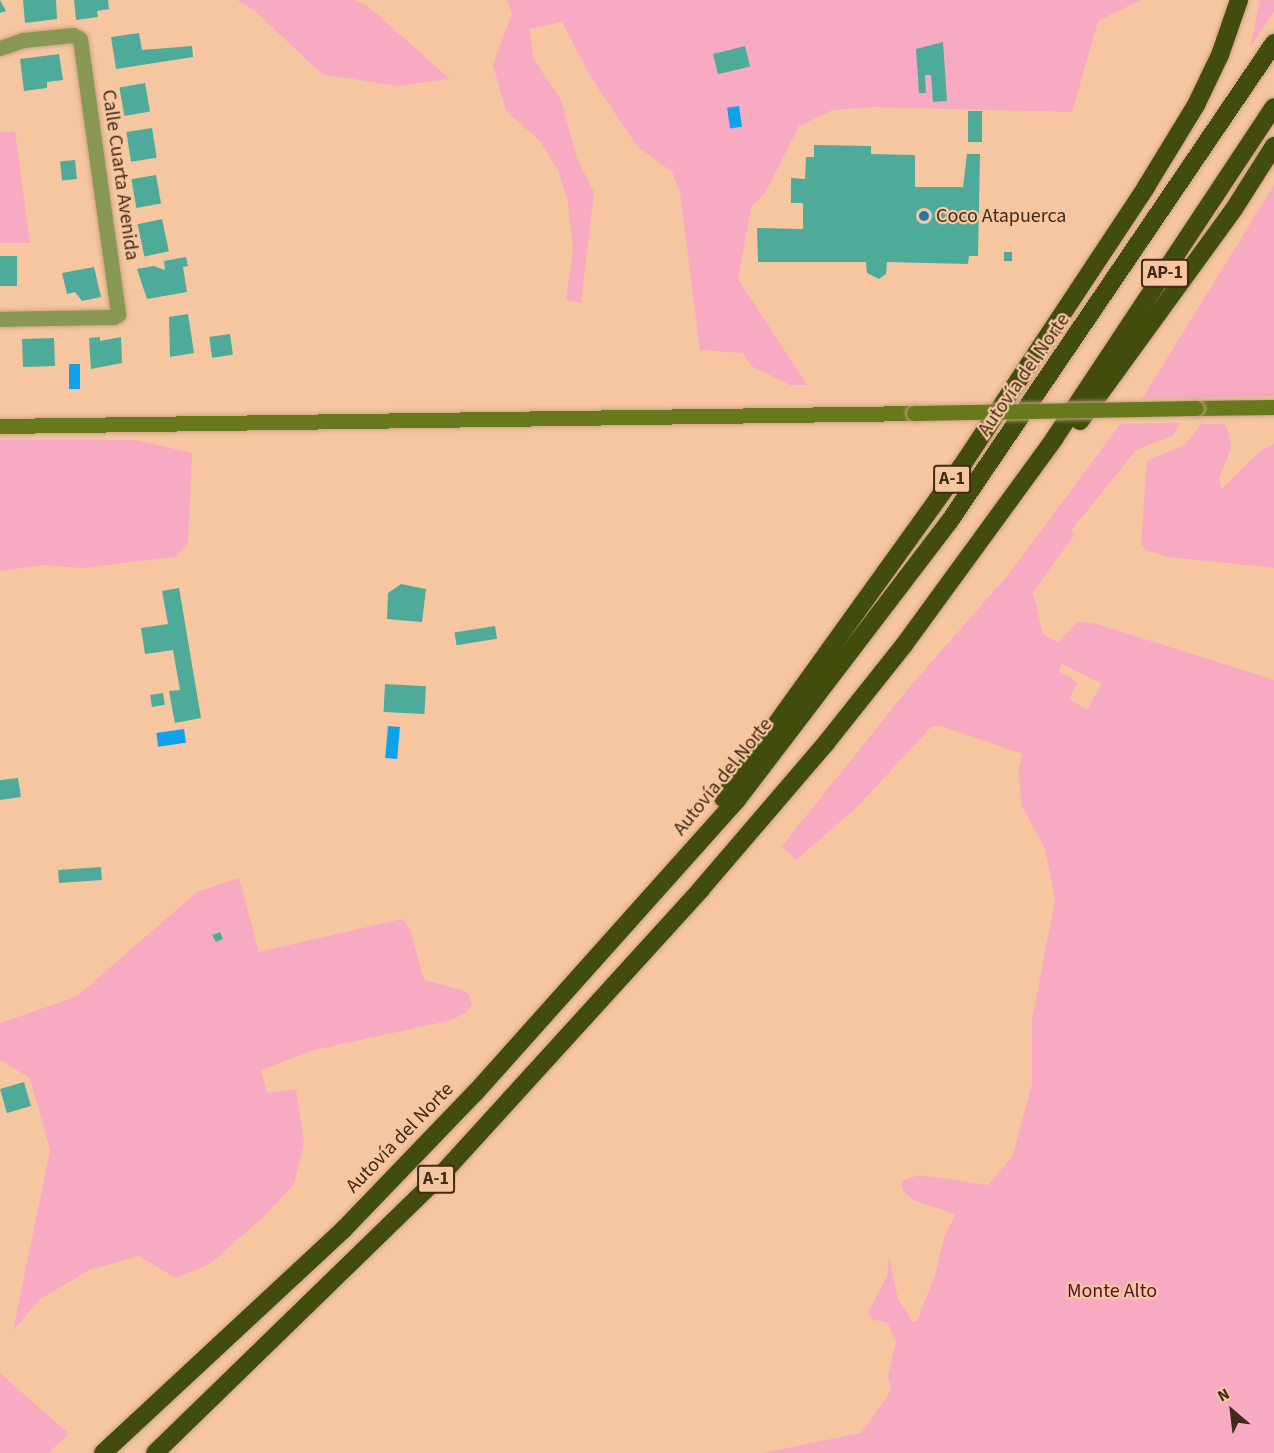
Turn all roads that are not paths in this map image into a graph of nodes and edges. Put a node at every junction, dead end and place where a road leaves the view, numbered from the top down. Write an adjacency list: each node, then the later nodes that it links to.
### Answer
1 (1239, 0): 10 (highway, A-1)
2 (1274, 43): 10 (highway, Autovía del Norte / AP-1)
3 (0, 48): 6 (street, Calle Cuarta Avenida)
4 (1274, 107): 9 (highway, AP-1)
5 (1274, 146): 9 (highway, A-1)
6 (0, 318)
7 (1274, 407): 8 (main road, bridge)
8 (0, 426)
9 (1054, 439): 12 (highway, A-1)
10 (621, 930): 11 (highway, Autovía del Norte / A-1)
11 (103, 1453)
12 (155, 1453)

